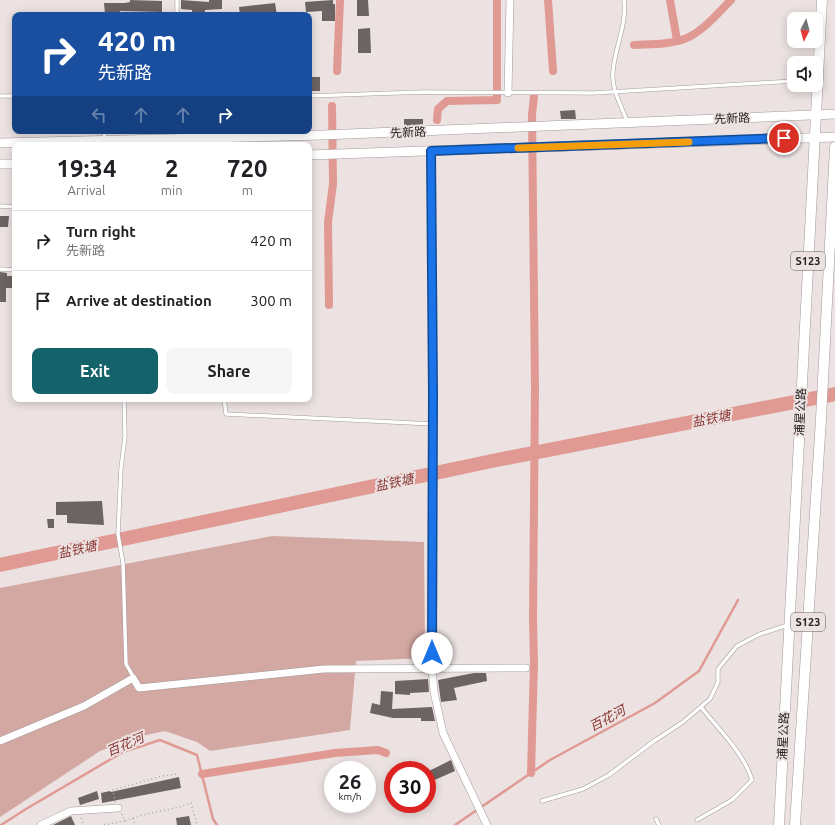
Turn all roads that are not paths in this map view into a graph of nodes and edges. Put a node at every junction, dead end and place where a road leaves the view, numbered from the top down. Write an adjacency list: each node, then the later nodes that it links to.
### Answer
1 (177, 0): 5 (lane)
2 (510, 0): 8 (street)
3 (624, 0): 7 (lane)
4 (822, 0): 12 (main road, 浦星公路 / S123)
5 (177, 12)
6 (787, 81): 7 (lane)
7 (614, 91): 8 (lane); 14 (lane)
8 (508, 93): 11 (lane)
9 (0, 96): 10 (lane)
10 (12, 96)
11 (312, 96)
12 (816, 114): 13 (main road, 先新路); 14 (main road, 先新路); 15 (main road, 浦星公路 / S123)
13 (835, 114)
14 (628, 122): 17 (main road, 先新路)
15 (815, 137): 16 (main road, 先新路); 23 (main road, 先新路); 34 (main road, 浦星公路 / S123)
16 (835, 137)
17 (181, 138): 18 (main road, 先新路)
18 (104, 139): 19 (main road, 先新路)
19 (26, 142)
20 (0, 143): 21 (main road, 先新路)
21 (12, 143)
22 (835, 147): 48 (main road, 浦星公路 / S123)
23 (431, 151): 24 (main road, 先新路); 33 (street)
24 (313, 155)
25 (0, 164): 26 (main road)
26 (12, 164)
27 (0, 206): 28 (lane)
28 (12, 207)
29 (0, 269): 30 (lane)
30 (12, 270)
31 (124, 402): 37 (lane)
32 (224, 402): 33 (lane)
33 (433, 424): 35 (street)
34 (789, 625): 38 (lane); 47 (main road, 浦星公路 / S123)
35 (432, 668): 36 (street); 37 (street); 45 (street)
36 (526, 668)
37 (140, 688): 39 (street)
38 (701, 707): 40 (lane); 43 (lane)
39 (0, 741)
40 (542, 801)
41 (118, 808): 44 (street)
42 (656, 819): 46 (lane)
43 (698, 820)
44 (40, 825)
45 (487, 825)
46 (659, 825)
47 (779, 825)
48 (795, 825)

